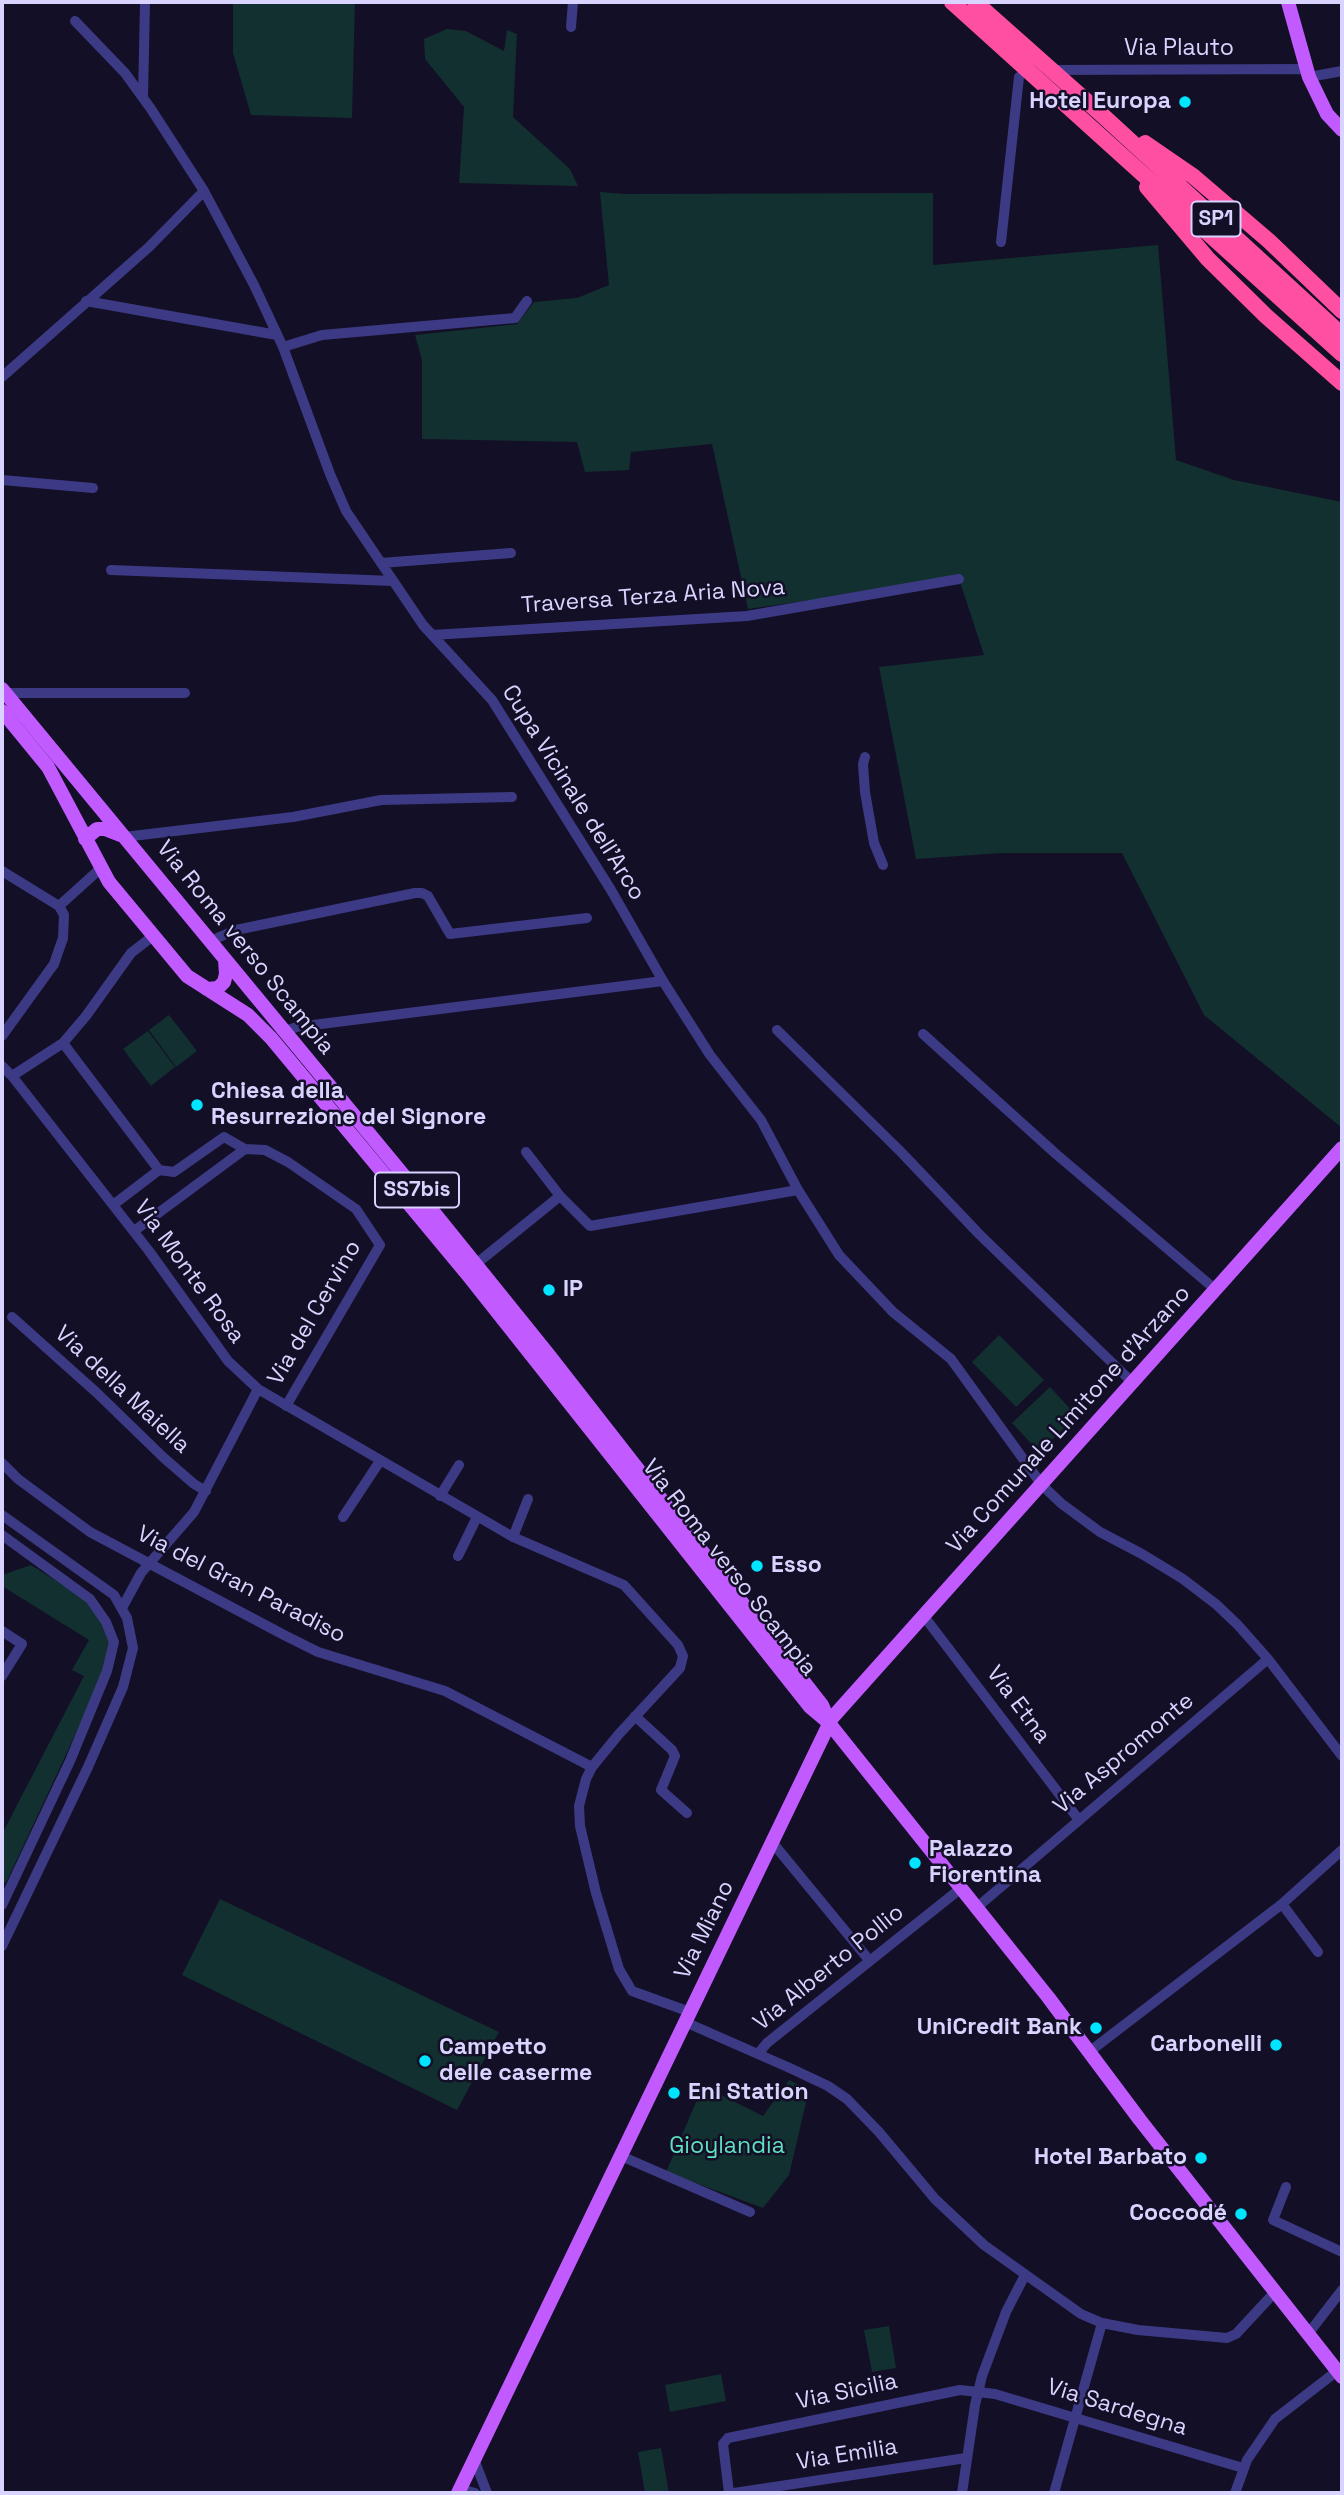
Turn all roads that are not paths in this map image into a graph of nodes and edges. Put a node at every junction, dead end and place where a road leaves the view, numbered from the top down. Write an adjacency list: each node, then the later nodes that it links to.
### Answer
1 (145, 2): 12 (street)
2 (573, 2): 7 (street)
3 (952, 2): 15 (highway)
4 (975, 2): 8 (highway, SP1)
5 (1288, 2): 10 (main road)
6 (75, 21): 12 (street, Cupa Vicinale dell'Arco)
7 (571, 27)
8 (1051, 70): 10 (street, Via Plauto); 13 (highway, SP1)
9 (1342, 71): 10 (street, Via Plauto)
10 (1308, 73): 14 (main road)
11 (1018, 78): 17 (street)
12 (143, 97): 16 (street, Cupa Vicinale dell'Arco)
13 (1100, 113): 20 (highway); 21 (highway, SP1)
14 (1342, 130)
15 (1117, 150): 21 (highway); 26 (highway)
16 (204, 191): 18 (street); 22 (street, Cupa Vicinale dell'Arco)
17 (1001, 242)
18 (86, 301): 22 (street); 25 (street)
19 (527, 301): 23 (street)
20 (1342, 311)
21 (1333, 333): 24 (highway, SP1)
22 (277, 335): 23 (street, Cupa Vicinale dell'Arco)
23 (283, 347): 30 (street, Cupa Vicinale dell'Arco)
24 (1342, 354)
25 (2, 377)
26 (1342, 383)
27 (2, 480): 28 (street)
28 (93, 488)
29 (511, 553): 30 (street)
30 (381, 563): 33 (street, Cupa Vicinale dell'Arco)
31 (111, 570): 33 (street)
32 (959, 579): 34 (street, Traversa Terza Aria Nova)
33 (393, 581): 34 (street, Cupa Vicinale dell'Arco)
34 (432, 635): 50 (street, Cupa Vicinale dell'Arco)
35 (3, 691): 36 (street); 40 (main road, Via Roma verso Scampia)
36 (185, 693)
37 (2, 711): 41 (main road, Via Roma verso Scampia)
38 (865, 757): 42 (street)
39 (512, 797): 40 (street)
40 (124, 836): 41 (main road); 48 (main road, Via Roma verso Scampia)
41 (85, 839): 43 (main road, Via Roma verso Scampia)
42 (883, 865)
43 (101, 868): 45 (street); 47 (main road, Via Roma verso Scampia)
44 (2, 871): 45 (street)
45 (59, 906): 55 (street)
46 (587, 918): 48 (street)
47 (153, 936): 51 (main road, Via Roma verso Scampia); 56 (street)
48 (209, 941): 49 (main road, Via Roma verso Scampia)
49 (225, 959): 51 (main road); 53 (main road, Via Roma verso Scampia / SS7bis)
50 (663, 981): 53 (street); 63 (street, Cupa Vicinale dell'Arco)
51 (206, 989): 67 (main road, Via Roma verso Scampia / SS7bis)
52 (777, 1030): 70 (street)
53 (284, 1031): 67 (main road, Via Roma verso Scampia / SS7bis)
54 (923, 1034): 68 (street)
55 (2, 1037)
56 (63, 1043): 58 (street); 62 (street)
57 (2, 1066): 58 (street, Via Monte Rosa)
58 (12, 1076): 65 (street, Via Monte Rosa)
59 (245, 1149): 62 (street); 66 (street); 72 (street, Via del Cervino)
60 (526, 1152): 64 (street)
61 (1340, 1155): 68 (main road, Via Comunale Limitone d'Arzano)
62 (159, 1170): 65 (street)
63 (798, 1190): 64 (street); 76 (street, Cupa Vicinale dell'Arco)
64 (560, 1196): 67 (street)
65 (113, 1205): 66 (street, Via Monte Rosa)
66 (134, 1231): 71 (street, Via Monte Rosa)
67 (473, 1268): 93 (main road, Via Roma verso Scampia / SS7bis); 93 (main road, Via Roma verso Scampia / SS7bis)
68 (1216, 1290): 70 (main road, Via Comunale Limitone d'Arzano)
69 (12, 1317): 77 (street, Via della Maiella)
70 (1133, 1383): 76 (main road, Via Comunale Limitone d'Arzano)
71 (258, 1389): 72 (street, Via Monte Rosa); 77 (street, Via del Cervino)
72 (286, 1406): 73 (street, Via Monte Rosa)
73 (380, 1461): 78 (street, Via Monte Rosa); 81 (street)
74 (2, 1463): 86 (street, Via del Gran Paradiso)
75 (459, 1465): 78 (street)
76 (1042, 1485): 88 (main road, Via Comunale Limitone d'Arzano); 90 (street, Cupa Vicinale dell'Arco)
77 (206, 1491): 86 (street, Via del Cervino)
78 (440, 1496): 82 (street, Via Monte Rosa)
79 (528, 1499): 84 (street)
80 (2, 1515): 87 (street)
81 (342, 1517)
82 (477, 1517): 84 (street, Via Monte Rosa); 85 (street)
83 (2, 1535): 101 (street)
84 (513, 1537): 92 (street, Via Monte Rosa)
85 (458, 1556)
86 (150, 1562): 87 (street, Via del Cervino); 95 (street, Via del Gran Paradiso)
87 (122, 1608): 104 (street)
88 (923, 1615): 93 (main road, Via Comunale Limitone d'Arzano); 97 (street, Via Etna)
89 (2, 1631): 91 (street)
90 (1268, 1659): 94 (street, Cupa Vicinale dell'Arco); 97 (street, Via Aspromonte)
91 (2, 1676)
92 (635, 1716): 95 (street, Via Monte Rosa); 96 (street)
93 (830, 1723): 98 (main road, Via Miano); 100 (main road)
94 (1342, 1756)
95 (593, 1767): 107 (street, Via Monte Rosa)
96 (687, 1813)
97 (1079, 1820): 103 (street, Via Aspromonte)
98 (772, 1842): 106 (street); 107 (main road, Via Miano)
99 (1342, 1850): 102 (street)
100 (960, 1889): 103 (main road); 106 (street, Via Alberto Pollio)
101 (2, 1902)
102 (1282, 1904): 105 (street); 108 (street)
103 (975, 1909): 108 (main road)
104 (2, 1946)
105 (1318, 1952)
106 (869, 1960): 109 (street, Via Alberto Pollio)
107 (688, 2017): 109 (street, Via Monte Rosa); 110 (main road, Via Miano)
108 (1089, 2052): 116 (main road)
109 (758, 2054): 114 (street, Via Monte Rosa)
110 (621, 2156): 112 (street); 123 (main road, Via Miano)
111 (1286, 2187): 113 (street)
112 (751, 2212)
113 (1342, 2252)
114 (1025, 2275): 117 (street, Via Monte Rosa); 120 (street)
115 (1342, 2290): 118 (street)
116 (1275, 2292): 117 (street, Via Monte Rosa); 118 (main road)
117 (1102, 2323): 121 (street)
118 (1308, 2334): 119 (main road)
119 (1340, 2374): 124 (street)
120 (978, 2390): 121 (street, Via Sardegna); 122 (street); 128 (street, Via Sicilia)
121 (1074, 2416): 124 (street, Via Sardegna); 130 (street)
122 (966, 2458): 128 (street, Via Emilia); 129 (street)
123 (474, 2459): 125 (main road, Via Miano); 127 (street)
124 (1242, 2468): 131 (street)
125 (459, 2491): 126 (street)
126 (475, 2493)
127 (487, 2493)
128 (732, 2493)
129 (962, 2493)
130 (1054, 2493)
131 (1235, 2493)

